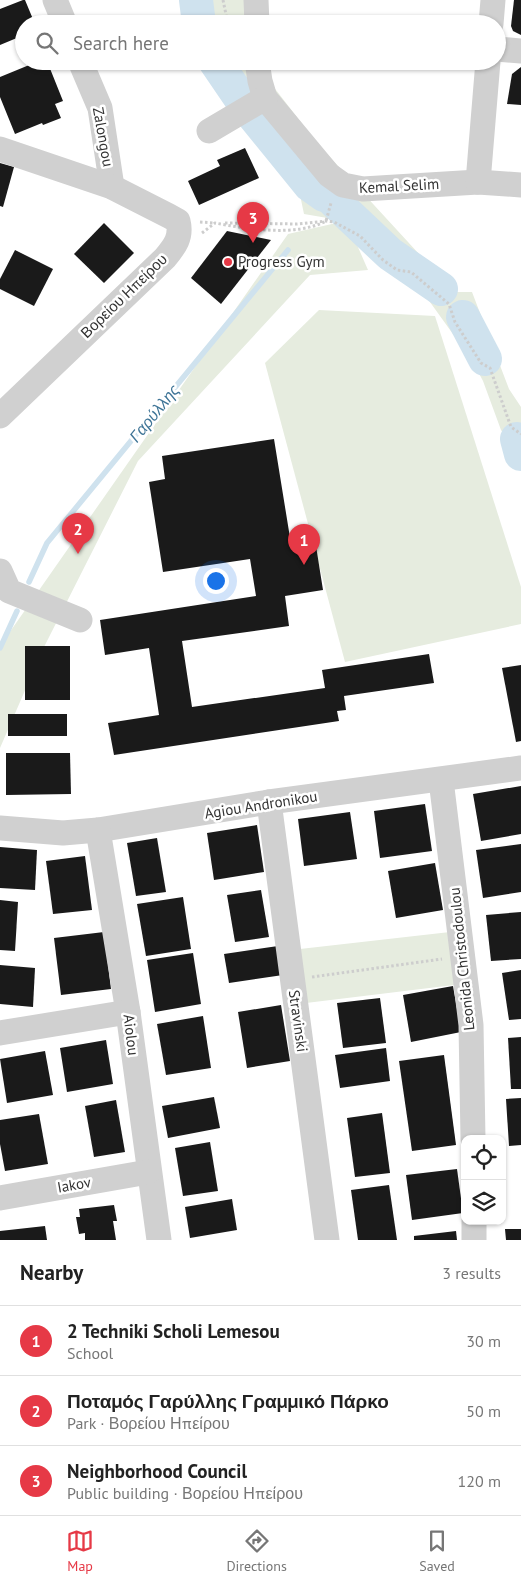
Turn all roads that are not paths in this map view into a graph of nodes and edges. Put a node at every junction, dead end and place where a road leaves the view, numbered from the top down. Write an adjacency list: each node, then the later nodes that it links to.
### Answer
1 (56, 0): 4 (street)
2 (256, 0): 5 (street)
3 (493, 0): 6 (street)
4 (62, 15)
5 (257, 15)
6 (492, 15)
7 (506, 50): 8 (street)
8 (521, 51)
9 (84, 70): 17 (street, Zalongou)
10 (259, 70): 12 (street, Kemal Selim)
11 (487, 70): 15 (street)
12 (251, 107): 13 (street); 15 (street, Kemal Selim)
13 (209, 131)
14 (0, 149): 17 (street)
15 (478, 182): 16 (street, Kemal Selim)
16 (521, 185)
17 (112, 186): 18 (street, Βορείου Ηπείρου)
18 (0, 416)
19 (0, 572): 20 (street)
20 (80, 620)
21 (521, 768): 22 (street, Agiou Andronikou)
22 (441, 780): 23 (street, Agiou Andronikou); 28 (street, Leonida Christodoulou)
23 (269, 802): 25 (street, Agiou Andronikou); 33 (street, Stravinski)
24 (0, 828): 25 (street, Agiou Andronikou)
25 (98, 830): 26 (street, Aiolou)
26 (128, 1012): 27 (street); 29 (street, Aiolou)
27 (0, 1033)
28 (472, 1135)
29 (148, 1172): 30 (street, Iakov); 32 (street, Aiolou)
30 (0, 1198)
31 (474, 1225): 34 (street)
32 (159, 1240)
33 (327, 1240)
34 (474, 1240)

